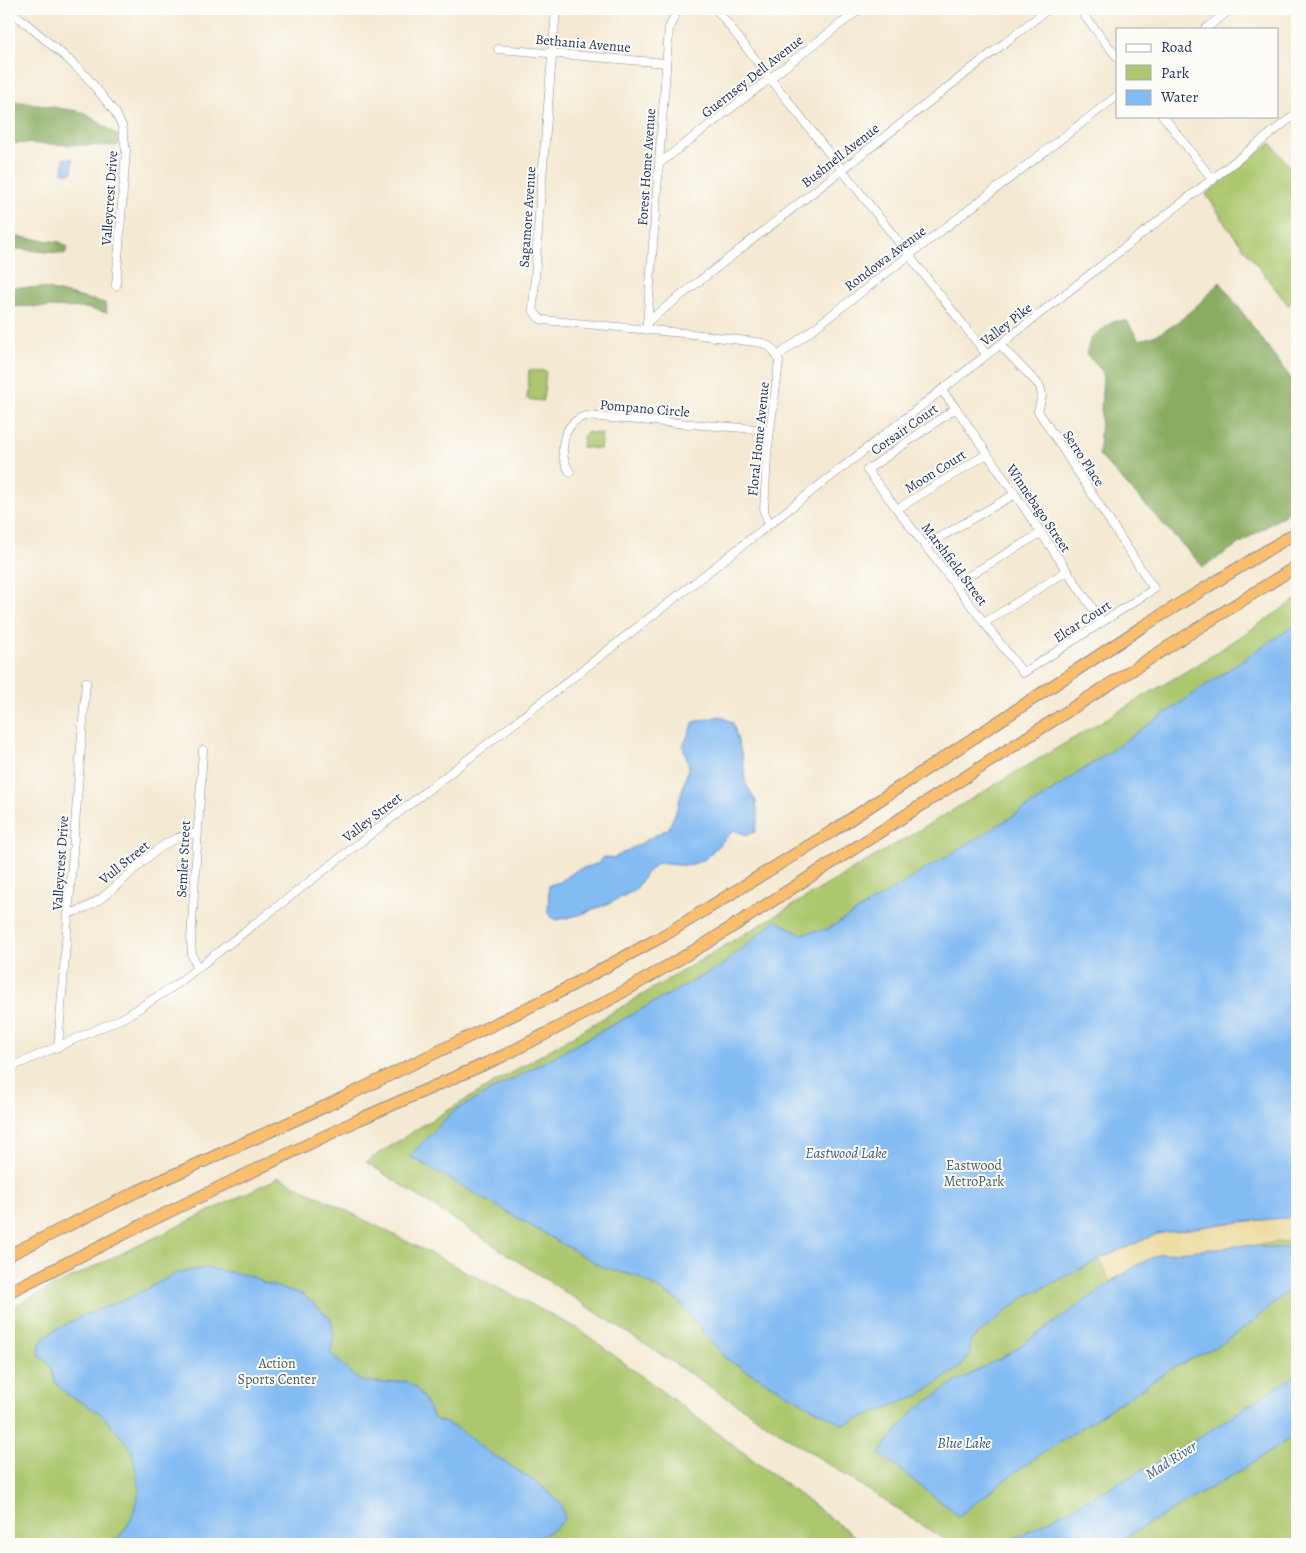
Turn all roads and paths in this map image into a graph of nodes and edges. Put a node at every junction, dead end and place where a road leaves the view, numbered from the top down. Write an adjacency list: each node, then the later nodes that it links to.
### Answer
1 (556, 9): 11 (street, Sagamore Avenue)
2 (678, 9): 13 (street, Forest Home Avenue)
3 (716, 9): 14 (street)
4 (860, 9): 14 (street, Guernsey Dell Avenue)
5 (1048, 9): 19 (street, Bushnell Avenue)
6 (1079, 9): 12 (street)
7 (1231, 9): 9 (street)
8 (9, 10): 22 (street, Valleycrest Drive)
9 (1206, 28)
10 (498, 49): 11 (street, Bethania Avenue)
11 (553, 54): 13 (street, Bethania Avenue); 23 (street, Sagamore Avenue)
12 (1116, 56)
13 (666, 63): 18 (street, Forest Home Avenue)
14 (770, 78): 18 (street, Guernsey Dell Avenue); 19 (street)
15 (1116, 97): 21 (street, Rondowa Avenue)
16 (1297, 114): 20 (street, Valley Pike)
17 (1165, 118): 20 (street)
18 (660, 163): 23 (street, Forest Home Avenue)
19 (842, 170): 21 (street); 23 (street, Bushnell Avenue)
20 (1213, 180): 24 (street, Valley Pike)
21 (909, 256): 25 (street, Rondowa Avenue); 26 (street)
22 (116, 286)
23 (647, 326): 25 (street)
24 (1000, 345): 26 (street, Valley Pike); 43 (street, Serro Place)
25 (778, 356): 29 (street, Floral Home Avenue)
26 (987, 356): 27 (street, Valley Pike)
27 (941, 390): 28 (street, Winnebago Street); 35 (street, Valley Pike)
28 (956, 408): 30 (street, Winnebago Street); 31 (street, Corsair Court)
29 (770, 430): 32 (street, Pompano Circle); 35 (street, Floral Home Avenue)
30 (987, 454): 33 (street, Winnebago Street); 34 (street, Moon Court)
31 (867, 470): 34 (street, Marshfield Street)
32 (570, 472)
33 (1015, 494): 36 (street, Winnebago Street); 38 (street)
34 (897, 509): 38 (street, Marshfield Street)
35 (769, 524): 39 (street, Valley Pike)
36 (1041, 532): 41 (street, Winnebago Street); 42 (street)
37 (1297, 532): 54 (highway)
38 (926, 546): 42 (street, Marshfield Street)
39 (730, 554): 51 (street, Valley Street)
40 (1297, 566): 55 (highway)
41 (1067, 571): 44 (street, Winnebago Street); 45 (street)
42 (955, 584): 45 (street, Marshfield Street)
43 (1154, 589): 44 (street, Elcar Court)
44 (1102, 622): 46 (street, Elcar Court)
45 (984, 623): 46 (street, Marshfield Street)
46 (1023, 674)
47 (86, 682): 50 (street, Valleycrest Drive)
48 (203, 750): 49 (street, Semler Street)
49 (197, 833): 50 (street, Vull Street); 51 (street, Semler Street)
50 (69, 913): 52 (street, Valleycrest Drive)
51 (197, 968): 52 (street, Valley Street)
52 (58, 1047): 53 (street, Valley Street)
53 (9, 1068)
54 (9, 1255)
55 (9, 1292)

